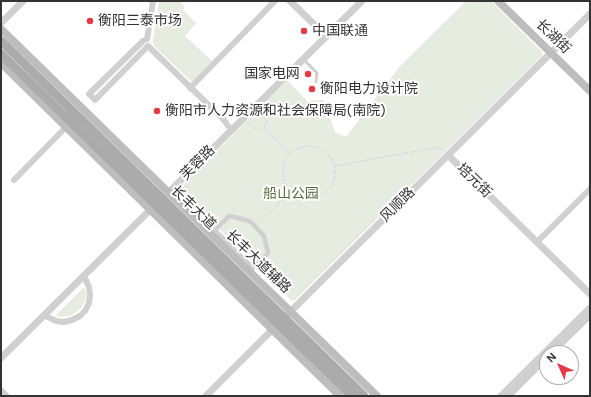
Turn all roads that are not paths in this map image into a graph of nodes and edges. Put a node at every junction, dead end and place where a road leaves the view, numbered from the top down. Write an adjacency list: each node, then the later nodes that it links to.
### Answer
1 (23, 1): 11 (street)
2 (153, 1): 14 (street)
3 (275, 1): 23 (street)
4 (290, 1): 13 (street)
5 (356, 1): 26 (street, 芙蓉路)
6 (362, 1): 19 (street, 芙蓉路)
7 (498, 1): 17 (main road, 长湖街)
8 (503, 1): 17 (main road, 长湖街)
9 (590, 14): 17 (street, 风顺路)
10 (590, 21): 17 (street, 风顺路)
11 (1, 24)
12 (1, 29): 30 (main road, 长丰大道辅路)
13 (321, 31)
14 (145, 40): 16 (street); 16 (street)
15 (1, 41): 30 (main road, 长丰大道)
16 (148, 46): 23 (street)
17 (554, 53): 22 (main road, 长湖街); 24 (main road, 长湖街); 27 (street, 风顺路)
18 (1, 54): 25 (main road, 长丰大道)
19 (303, 59): 21 (lane); 30 (street, 芙蓉路)
20 (1, 64): 25 (main road)
21 (316, 82)
22 (590, 86)
23 (190, 88): 26 (street)
24 (590, 91)
25 (69, 125): 28 (street); 30 (main road, 长丰大道)
26 (230, 126): 30 (street, 芙蓉路)
27 (451, 156): 32 (street, 培元街); 38 (street, 风顺路)
28 (14, 180)
29 (590, 190): 32 (street)
30 (158, 200): 33 (street, 芙蓉路); 38 (main road, 长丰大道); 38 (main road, 长丰大道辅路); 40 (street, 芙蓉路)
31 (255, 227): 31 (street)
32 (538, 241): 34 (street, 培元街)
33 (84, 276): 36 (street, 芙蓉路); 36 (street)
34 (590, 293)
35 (590, 308): 51 (street)
36 (44, 315): 41 (street, 芙蓉路)
37 (590, 315): 39 (street)
38 (283, 322): 45 (street, 风顺路); 46 (street, 风顺路); 47 (main road, 长丰大道辅路); 48 (main road, 长丰大道); 49 (main road, 长丰大道); 50 (main road, 长丰大道辅路)
39 (559, 345)
40 (1, 352)
41 (1, 358)
42 (539, 365): 52 (street)
43 (1, 391): 44 (street)
44 (6, 396)
45 (206, 396)
46 (211, 396)
47 (340, 396)
48 (352, 396)
49 (364, 396)
50 (377, 396)
51 (501, 396)
52 (508, 396)

